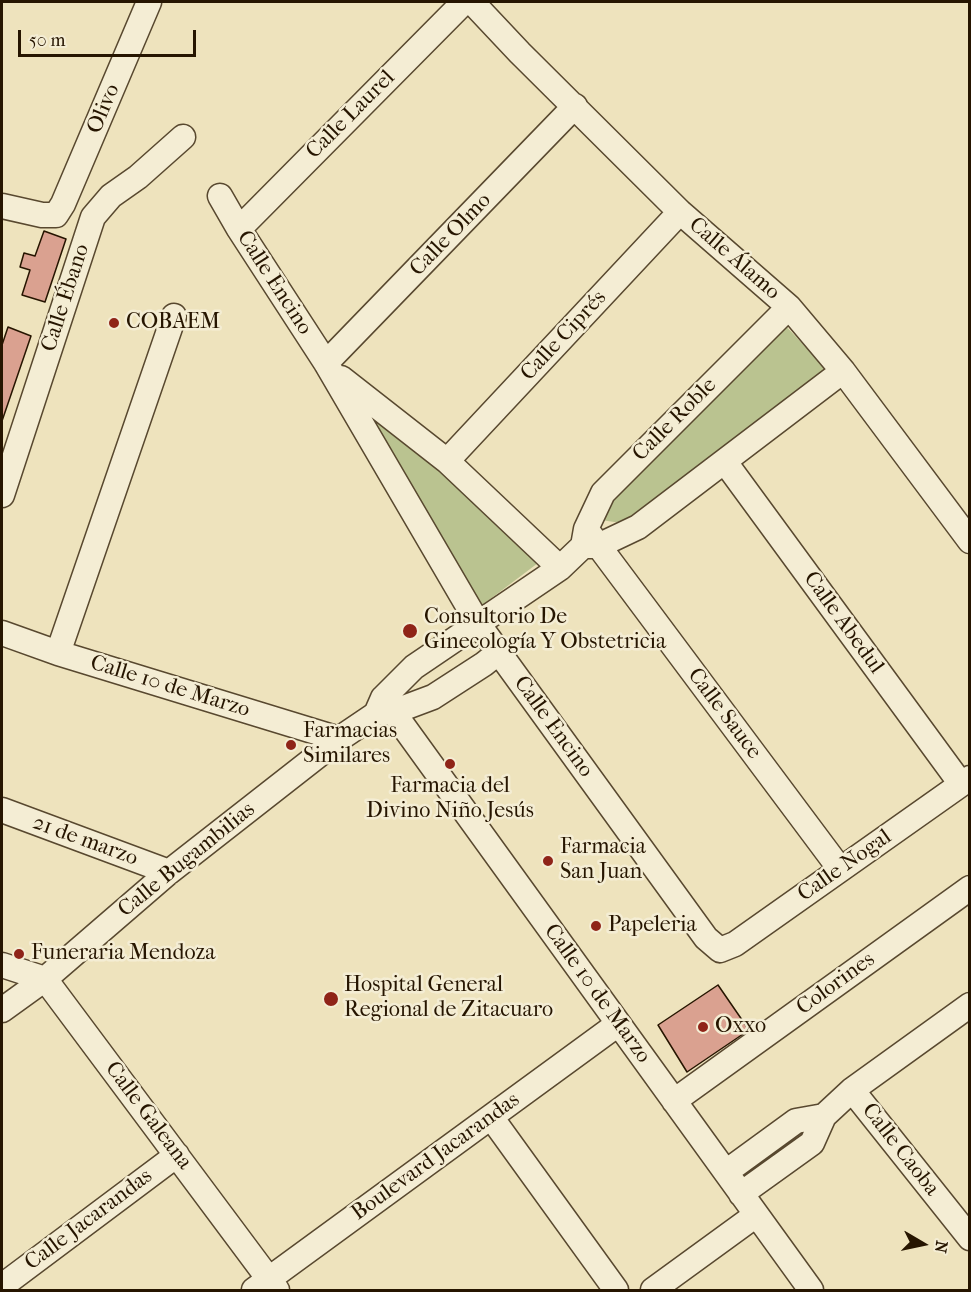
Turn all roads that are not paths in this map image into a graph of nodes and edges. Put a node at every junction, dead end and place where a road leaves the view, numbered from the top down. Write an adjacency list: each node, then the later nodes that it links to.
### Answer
1 (149, 2): 7 (street, Olivo)
2 (464, 2): 9 (street, Calle Laurel)
3 (472, 2): 4 (street, Calle Álamo)
4 (575, 106): 8 (street, Calle Álamo); 12 (street, Calle Olmo)
5 (183, 137): 16 (street, Calle Ébano)
6 (220, 196): 9 (street, Calle Encino)
7 (2, 206)
8 (680, 212): 10 (street, Calle Álamo); 14 (street, Calle Ciprés)
9 (239, 229): 12 (street, Calle Encino)
10 (789, 307): 13 (street, Calle Álamo); 17 (street, Calle Roble)
11 (174, 316): 23 (street)
12 (328, 366): 14 (street, Calle Encino); 20 (street, Calle Encino)
13 (843, 371): 15 (street, Calle Roble); 18 (street, Calle Álamo)
14 (447, 461): 19 (street, Calle Encino)
15 (725, 462): 17 (street, Calle Roble); 26 (street, Calle Abedul)
16 (2, 495)
17 (589, 540): 19 (street, Calle Roble); 28 (street, Calle Sauce)
18 (969, 541)
19 (560, 568): 20 (street, Calle Roble)
20 (479, 625): 22 (street, Calle Encino); 24 (street, Calle Roble)
21 (2, 633): 23 (street, Calle 10 de Marzo)
22 (499, 652): 24 (street); 31 (street, Calle Encino)
23 (58, 653): 25 (street, Calle 10 de Marzo)
24 (384, 708): 25 (street, Calle Bugambilias); 36 (street, Calle 10 de Marzo)
25 (339, 739): 29 (street, Calle Bugambilias)
26 (965, 781): 28 (street, Calle Nogal)
27 (2, 810): 29 (street, 21 de marzo)
28 (840, 869): 31 (street, Calle Nogal)
29 (169, 872): 33 (street, Calle Bugambilias)
30 (969, 888): 38 (street, Colorines)
31 (720, 950)
32 (2, 965): 33 (street)
33 (45, 979): 35 (street, Calle Bugambilias); 41 (street, Calle Galeana)
34 (969, 1005): 37 (street)
35 (2, 1010)
36 (618, 1024): 38 (street, Calle 10 de Marzo); 40 (street, Boulevard Jacarandas)
37 (852, 1090): 39 (street); 45 (street, Calle Caoba)
38 (674, 1101): 42 (street, Calle 10 de Marzo)
39 (824, 1116): 42 (street); 43 (street)
40 (491, 1117): 47 (street, Boulevard Jacarandas); 48 (street)
41 (177, 1155): 46 (street, Calle Jacarandas); 47 (street, Calle Galeana)
42 (726, 1172): 43 (street, Calle 10 de Marzo)
43 (741, 1194): 44 (street, Calle 10 de Marzo)
44 (756, 1215): 49 (street); 50 (street, Calle 10 de Marzo)
45 (969, 1238)
46 (2, 1286)
47 (267, 1287)
48 (616, 1290)
49 (652, 1290)
50 (811, 1290)

